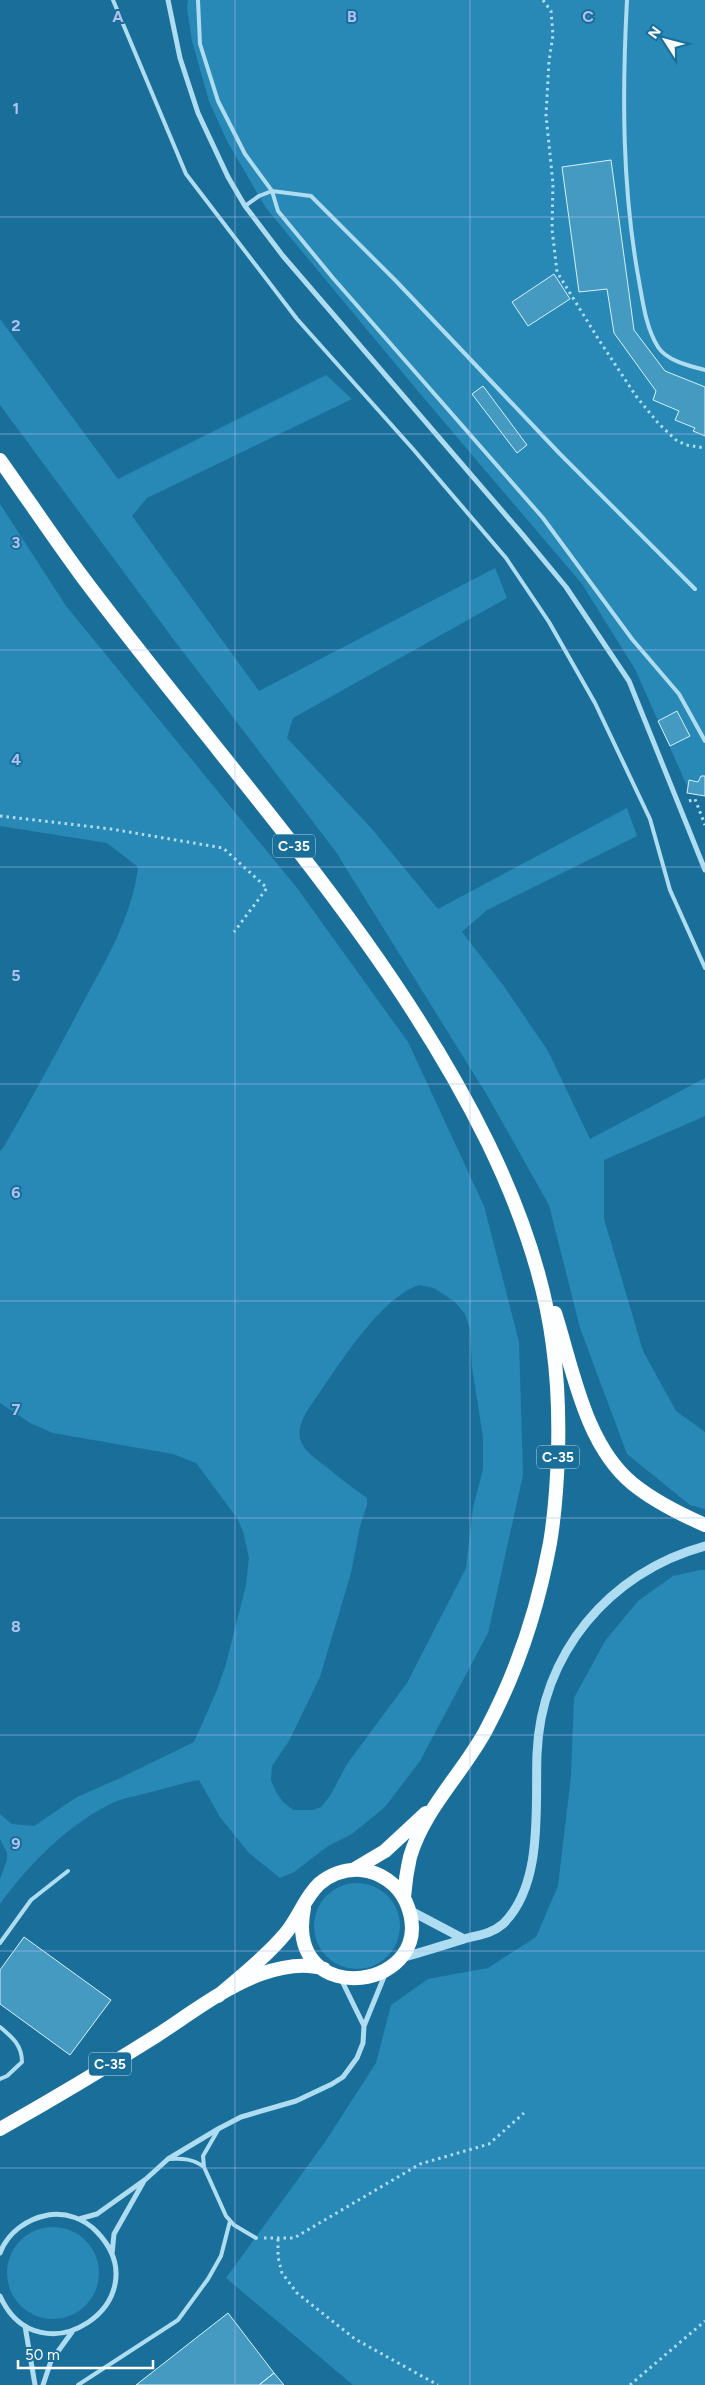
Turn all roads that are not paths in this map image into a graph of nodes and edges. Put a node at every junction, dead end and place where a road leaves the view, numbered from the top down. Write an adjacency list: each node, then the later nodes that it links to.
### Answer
1 (113, 0): 12 (lane)
2 (168, 0): 6 (street)
3 (198, 0): 5 (lane)
4 (627, 0): 7 (lane)
5 (272, 191): 6 (lane); 9 (lane); 10 (lane)
6 (245, 206): 11 (street)
7 (705, 370)
8 (0, 460): 13 (highway, C-35)
9 (695, 589)
10 (704, 739)
11 (705, 870)
12 (705, 968)
13 (536, 1264): 14 (highway); 16 (highway, C-35)
14 (705, 1526)
15 (705, 1546): 21 (street)
16 (438, 1800): 17 (highway, C-35); 19 (highway, C-35)
17 (353, 1870): 19 (highway, C-35); 20 (highway, C-35)
18 (68, 1871): 22 (lane)
19 (406, 1903): 21 (street); 23 (highway, C-35)
20 (304, 1908): 24 (highway, C-35); 27 (highway, C-35)
21 (464, 1938): 23 (street)
22 (0, 1944)
23 (400, 1958): 25 (highway, C-35)
24 (324, 1969): 26 (highway, C-35); 27 (highway, C-35)
25 (388, 1970): 26 (highway, C-35); 28 (street)
26 (340, 1977): 28 (street)
27 (218, 1996): 31 (highway, C-35)
28 (364, 2026): 32 (street)
29 (0, 2027): 30 (lane)
30 (0, 2079)
31 (0, 2129)
32 (218, 2129): 33 (street); 34 (lane)
33 (168, 2159): 34 (lane); 35 (street)
34 (204, 2167): 37 (lane)
35 (146, 2179): 36 (street); 42 (street)
36 (79, 2219): 39 (street); 42 (street)
37 (230, 2221): 38 (lane); 50 (lane)
38 (256, 2238)
39 (7, 2240): 40 (street); 41 (street)
40 (0, 2242)
41 (0, 2253)
42 (112, 2254): 47 (street)
43 (0, 2296): 44 (street)
44 (6, 2309): 45 (street); 46 (street)
45 (0, 2312)
46 (25, 2326): 47 (street); 48 (street)
47 (73, 2332): 49 (street)
48 (35, 2385)
49 (42, 2385)
50 (78, 2385)

